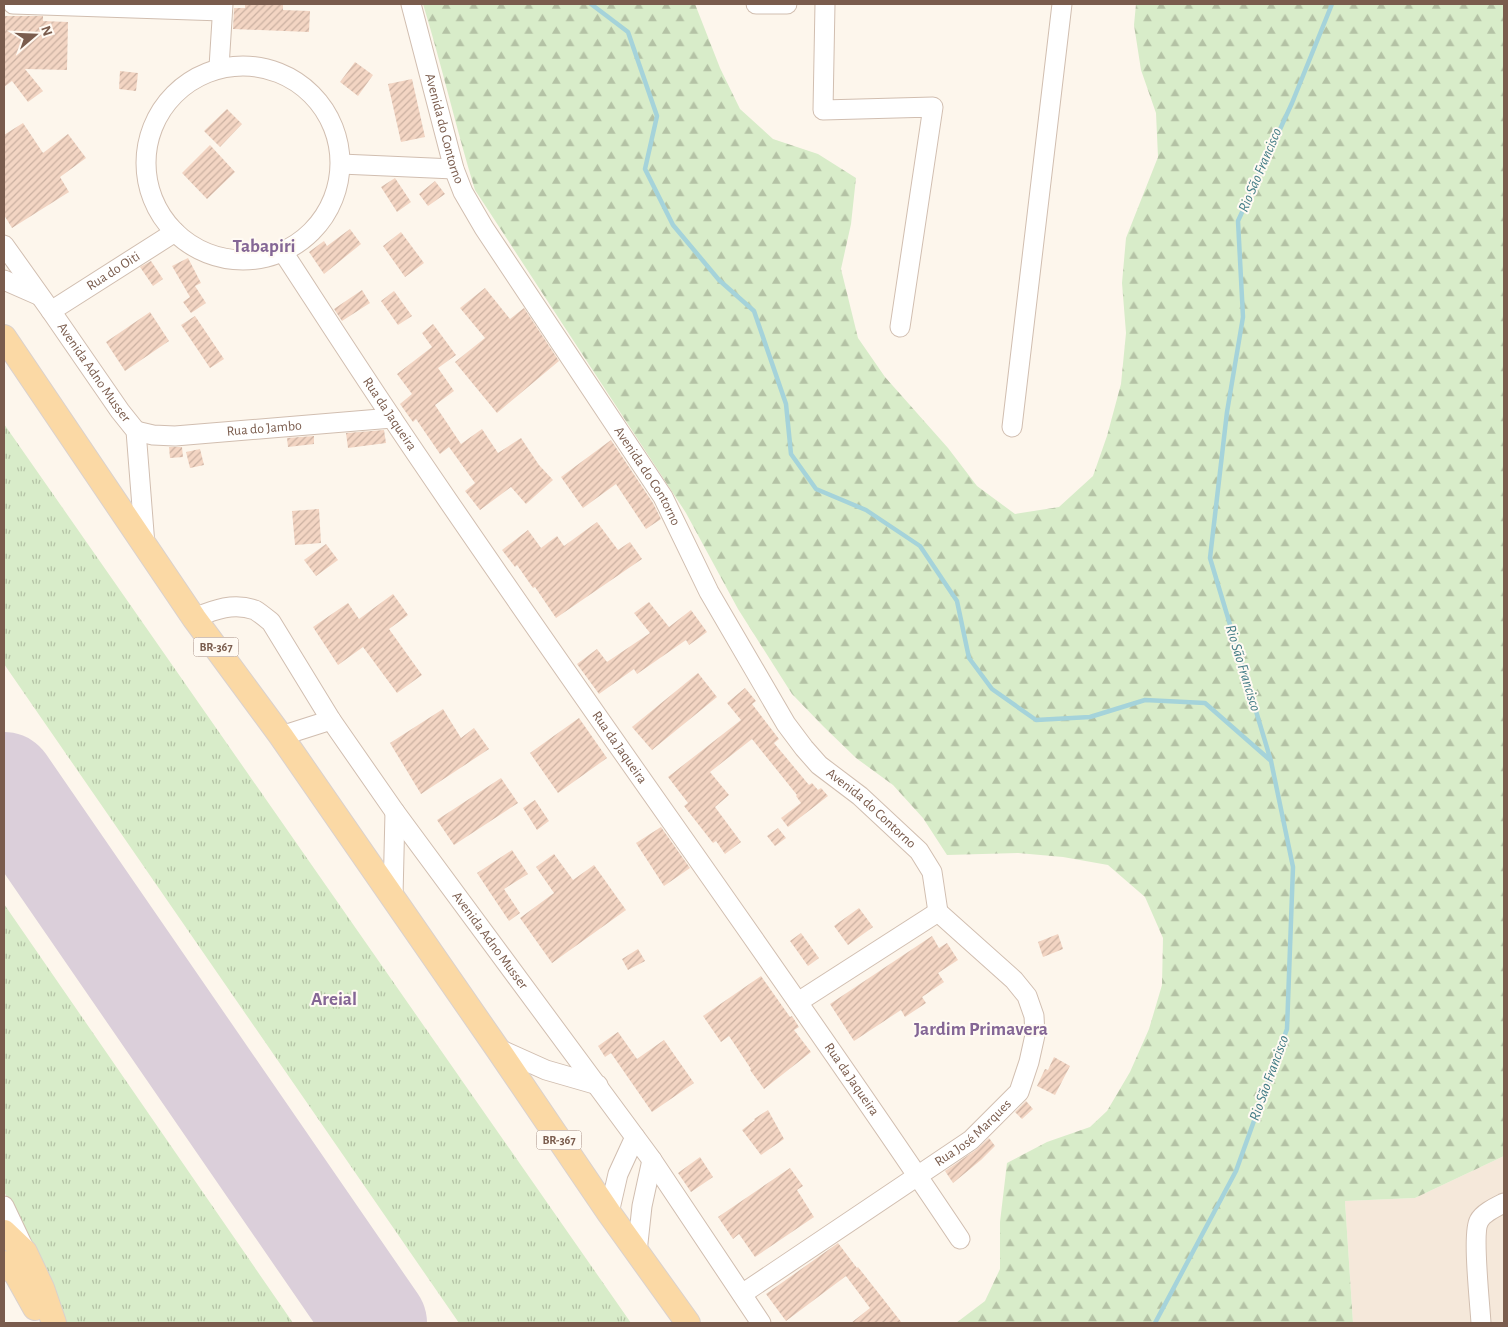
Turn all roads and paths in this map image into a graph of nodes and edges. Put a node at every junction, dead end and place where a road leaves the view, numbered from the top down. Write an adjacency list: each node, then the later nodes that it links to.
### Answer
1 (13, 4): 7 (street)
2 (411, 4): 10 (street, Avenida do Contorno)
3 (756, 4): 4 (street)
4 (787, 4)
5 (825, 4): 17 (street)
6 (1062, 4): 20 (street)
7 (222, 7): 8 (street)
8 (219, 68): 9 (street); 11 (street)
9 (341, 164): 10 (street); 13 (street)
10 (454, 169): 28 (street, Avenida do Contorno)
11 (175, 232): 13 (street); 16 (street, Rua do Oiti)
12 (4, 246): 15 (street, Avenida Adno Musser)
13 (283, 252): 19 (street, Rua da Jaqueira)
14 (4, 280): 15 (street)
15 (39, 296): 16 (street, Avenida Adno Musser)
16 (51, 311): 21 (street, Avenida Adno Musser)
17 (900, 327)
18 (4, 337): 22 (main road, BR-367)
19 (392, 418): 21 (street, Rua do Jambo); 29 (street, Rua da Jaqueira)
20 (1012, 427)
21 (136, 431): 22 (street, Avenida Adno Musser)
22 (145, 545): 23 (main road, BR-367)
23 (194, 618): 24 (street, Avenida Adno Musser); 25 (main road, BR-367)
24 (331, 720): 25 (street); 26 (street, Avenida Adno Musser)
25 (281, 736): 27 (main road, BR-367)
26 (396, 812): 27 (street); 31 (street, Avenida Adno Musser)
27 (393, 896): 30 (main road, BR-367)
28 (938, 912): 29 (street); 34 (street, Rua José Marques)
29 (798, 1002): 34 (street, Rua da Jaqueira)
30 (497, 1048): 31 (street); 37 (main road, BR-367)
31 (598, 1085): 32 (street, Avenida Adno Musser)
32 (635, 1137): 33 (street, Avenida Adno Musser); 37 (street)
33 (652, 1160): 41 (street); 43 (street, Avenida Adno Musser)
34 (918, 1176): 39 (street, Rua da Jaqueira); 43 (street, Rua José Marques)
35 (1504, 1203): 48 (street)
36 (4, 1206): 40 (street)
37 (608, 1213): 41 (main road, BR-367)
38 (4, 1232): 40 (main road)
39 (960, 1238)
40 (25, 1252): 45 (main road)
41 (637, 1252): 46 (main road, BR-367)
42 (4, 1263): 44 (main road)
43 (742, 1294): 47 (street, Avenida Adno Musser)
44 (43, 1323)
45 (54, 1323)
46 (688, 1323)
47 (761, 1323)
48 (1481, 1323)

